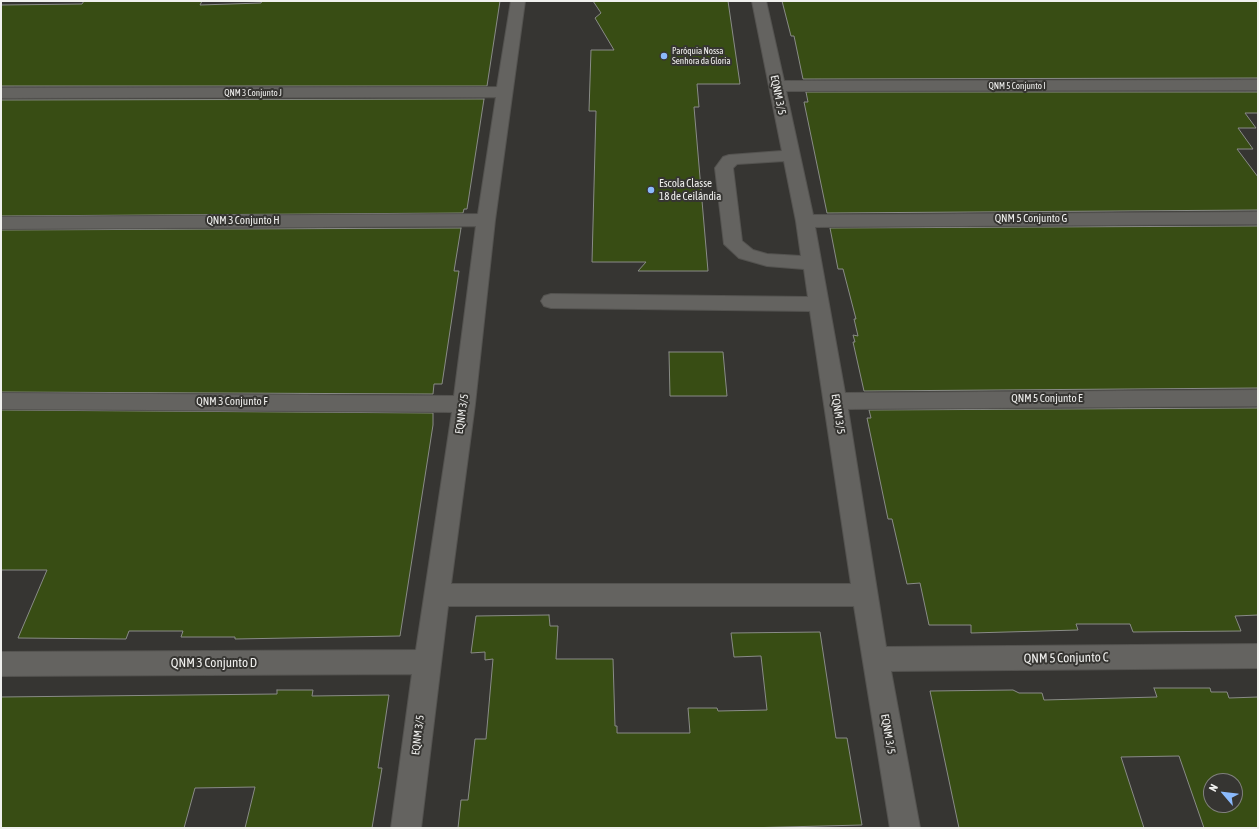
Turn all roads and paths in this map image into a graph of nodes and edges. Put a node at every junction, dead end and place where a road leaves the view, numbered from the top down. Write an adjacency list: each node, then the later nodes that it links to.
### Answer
1 (518, 1): 5 (street, EQNM 3/5)
2 (759, 1): 4 (street, EQNM 3/5)
3 (1258, 85): 4 (street, QNM 5 Conjunto I)
4 (776, 86): 7 (street, EQNM 3/5)
5 (504, 92): 6 (street, QNM 3 Conjunto J); 9 (street, EQNM 3/5)
6 (1, 93)
7 (791, 156): 10 (street, EQNM 3/5); 12 (street)
8 (1258, 218): 10 (street, QNM 5 Conjunto G)
9 (486, 220): 11 (street, QNM 3 Conjunto H); 18 (street, EQNM 3/5)
10 (805, 221): 12 (street, EQNM 3/5)
11 (1, 222)
12 (812, 262): 14 (street, EQNM 3/5)
13 (551, 301): 14 (street)
14 (819, 304): 17 (street, EQNM 3/5)
15 (1258, 398): 17 (street, QNM 5 Conjunto E)
16 (1, 401): 18 (street, QNM 3 Conjunto F)
17 (836, 401): 19 (street, EQNM 3/5)
18 (464, 404): 20 (street, EQNM 3/5)
19 (865, 595): 20 (street); 22 (street, EQNM 3/5)
20 (436, 596): 23 (street, EQNM 3/5)
21 (1258, 656): 22 (street, QNM 5 Conjunto C)
22 (874, 659): 26 (street, EQNM 3/5)
23 (426, 662): 24 (street, QNM 3 Conjunto D); 25 (street, EQNM 3/5)
24 (1, 664)
25 (406, 828)
26 (905, 828)

